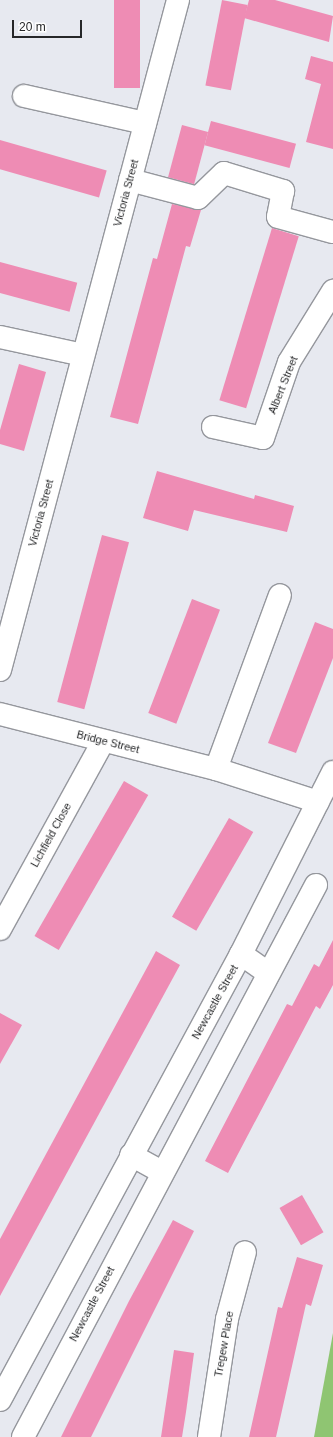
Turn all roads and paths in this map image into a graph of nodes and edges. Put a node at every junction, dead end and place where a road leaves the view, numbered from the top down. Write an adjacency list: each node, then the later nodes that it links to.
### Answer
1 (178, 0): 3 (street, Victoria Street)
2 (24, 96): 3 (street)
3 (145, 123): 4 (street, Victoria Street)
4 (130, 180): 5 (street); 8 (street, Victoria Street)
5 (333, 232)
6 (333, 291): 9 (street, Albert Street)
7 (0, 337): 8 (street)
8 (83, 355): 11 (street, Victoria Street)
9 (213, 427)
10 (280, 595): 14 (street)
11 (0, 670)
12 (0, 714): 13 (street, Bridge Street)
13 (103, 742): 14 (street, Bridge Street); 18 (street, Lichfield Close)
14 (216, 769): 16 (street, Bridge Street)
15 (333, 772): 16 (street, Newcastle Street)
16 (318, 802): 19 (street, Newcastle Street)
17 (316, 885): 20 (street, Newcastle Street)
18 (0, 929)
19 (241, 954): 20 (street, Newcastle Street); 21 (street, Newcastle Street)
20 (268, 973): 22 (street, Newcastle Street)
21 (131, 1154): 22 (street); 24 (street, Newcastle Street)
22 (162, 1172): 25 (street, Newcastle Street)
23 (245, 1252): 26 (street, Tregew Place)
24 (0, 1400)
25 (23, 1437)
26 (209, 1437)

